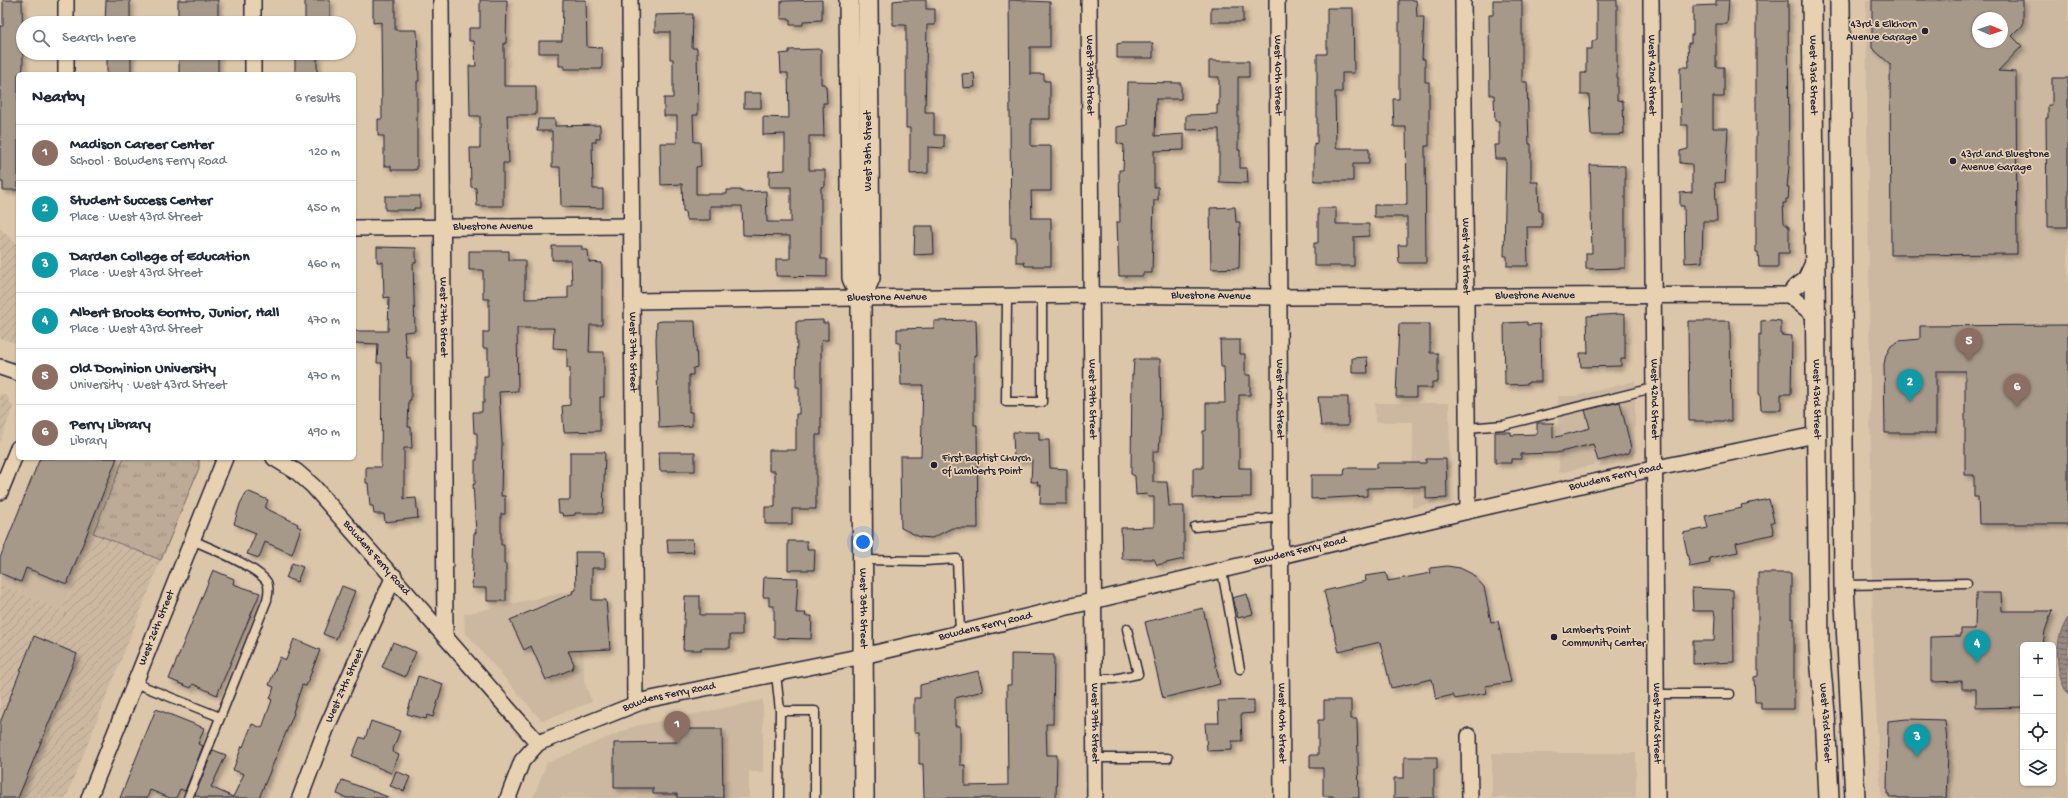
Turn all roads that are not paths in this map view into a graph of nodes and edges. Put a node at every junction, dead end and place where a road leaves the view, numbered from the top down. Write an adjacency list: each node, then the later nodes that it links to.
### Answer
1 (66, 0): 13 (street)
2 (253, 0): 14 (street)
3 (441, 0): 21 (street, West 27th Street)
4 (630, 0): 19 (street, West 37th Street)
5 (849, 0): 30 (street, West 38th Street)
6 (868, 0): 30 (street, West 38th Street)
7 (1089, 0): 25 (street, West 39th Street)
8 (1277, 0): 29 (street, West 40th Street)
9 (1463, 0): 26 (street, West 41st Street)
10 (1650, 0): 23 (street, West 42nd Street)
11 (1812, 0): 22 (street, West 43rd Street)
12 (1840, 0): 52 (street)
13 (66, 16)
14 (253, 16)
15 (66, 60): 17 (street)
16 (253, 60): 18 (street)
17 (66, 72)
18 (253, 72)
19 (631, 226): 21 (street, Bluestone Avenue); 31 (street, West 37th Street)
20 (356, 228): 21 (street, Bluestone Avenue)
21 (442, 228): 56 (street, West 27th Street)
22 (1814, 261): 24 (street); 32 (street, West 43rd Street)
23 (1652, 294): 24 (street, Bluestone Avenue); 26 (street, Bluestone Avenue); 35 (street, West 42nd Street)
24 (1789, 294): 32 (street)
25 (1091, 295): 27 (street, Bluestone Avenue); 29 (street, Bluestone Avenue); 53 (street, West 39th Street)
26 (1466, 295): 29 (street, Bluestone Avenue); 36 (street, West 41st Street)
27 (1042, 296): 28 (street, Bluestone Avenue); 28 (lane)
28 (1007, 297): 30 (street, Bluestone Avenue)
29 (1278, 297): 44 (street, West 40th Street)
30 (861, 299): 31 (street, Bluestone Avenue); 48 (street, West 38th Street)
31 (632, 301): 64 (street, West 37th Street)
32 (1814, 315): 37 (street, West 43rd Street)
33 (0, 367): 34 (street)
34 (16, 372)
35 (1653, 388): 36 (lane); 41 (street, West 42nd Street)
36 (1467, 428): 43 (street, West 41st Street)
37 (1815, 435): 41 (street, Bowdens Ferry Road); 82 (street, West 43rd Street)
38 (16, 453): 42 (street)
39 (224, 460): 46 (street, West 26th Street)
40 (277, 460): 50 (street, Bowdens Ferry Road)
41 (1653, 469): 43 (street, Bowdens Ferry Road); 62 (street, West 42nd Street)
42 (0, 492)
43 (1468, 511): 47 (street, Bowdens Ferry Road)
44 (1280, 517): 45 (lane); 47 (street, West 40th Street)
45 (1195, 527)
46 (192, 540): 61 (street, West 26th Street); 66 (lane)
47 (1280, 557): 49 (street, Bowdens Ferry Road); 79 (street, West 40th Street)
48 (863, 560): 55 (lane); 57 (street, West 38th Street)
49 (1222, 571): 53 (street, Bowdens Ferry Road); 58 (lane)
50 (394, 576): 56 (street, Bowdens Ferry Road); 73 (street, West 27th Street)
51 (1966, 583): 52 (lane)
52 (1844, 585): 83 (street)
53 (1094, 601): 55 (street, Bowdens Ferry Road); 60 (street, West 39th Street)
54 (1127, 629): 60 (lane)
55 (960, 633): 57 (street, Bowdens Ferry Road)
56 (444, 634): 68 (street, Bowdens Ferry Road)
57 (863, 656): 59 (street, Bowdens Ferry Road); 77 (street, West 38th Street)
58 (1240, 669)
59 (776, 674): 64 (street, Bowdens Ferry Road); 65 (lane)
60 (1094, 679): 69 (street, West 39th Street)
61 (135, 683): 66 (lane); 71 (street, West 26th Street)
62 (1657, 694): 63 (lane); 81 (street, West 42nd Street)
63 (1730, 694)
64 (635, 703): 68 (street, Bowdens Ferry Road)
65 (780, 711): 75 (lane); 76 (lane)
66 (220, 717): 72 (lane)
67 (1470, 736): 80 (street)
68 (538, 743): 74 (street)
69 (1095, 758): 70 (lane); 78 (street, West 39th Street)
70 (1168, 758)
71 (89, 798)
72 (188, 798)
73 (300, 798)
74 (508, 798)
75 (780, 798)
76 (815, 798)
77 (864, 798)
78 (1095, 798)
79 (1282, 798)
80 (1470, 798)
81 (1657, 798)
82 (1829, 798)
83 (1855, 798)

